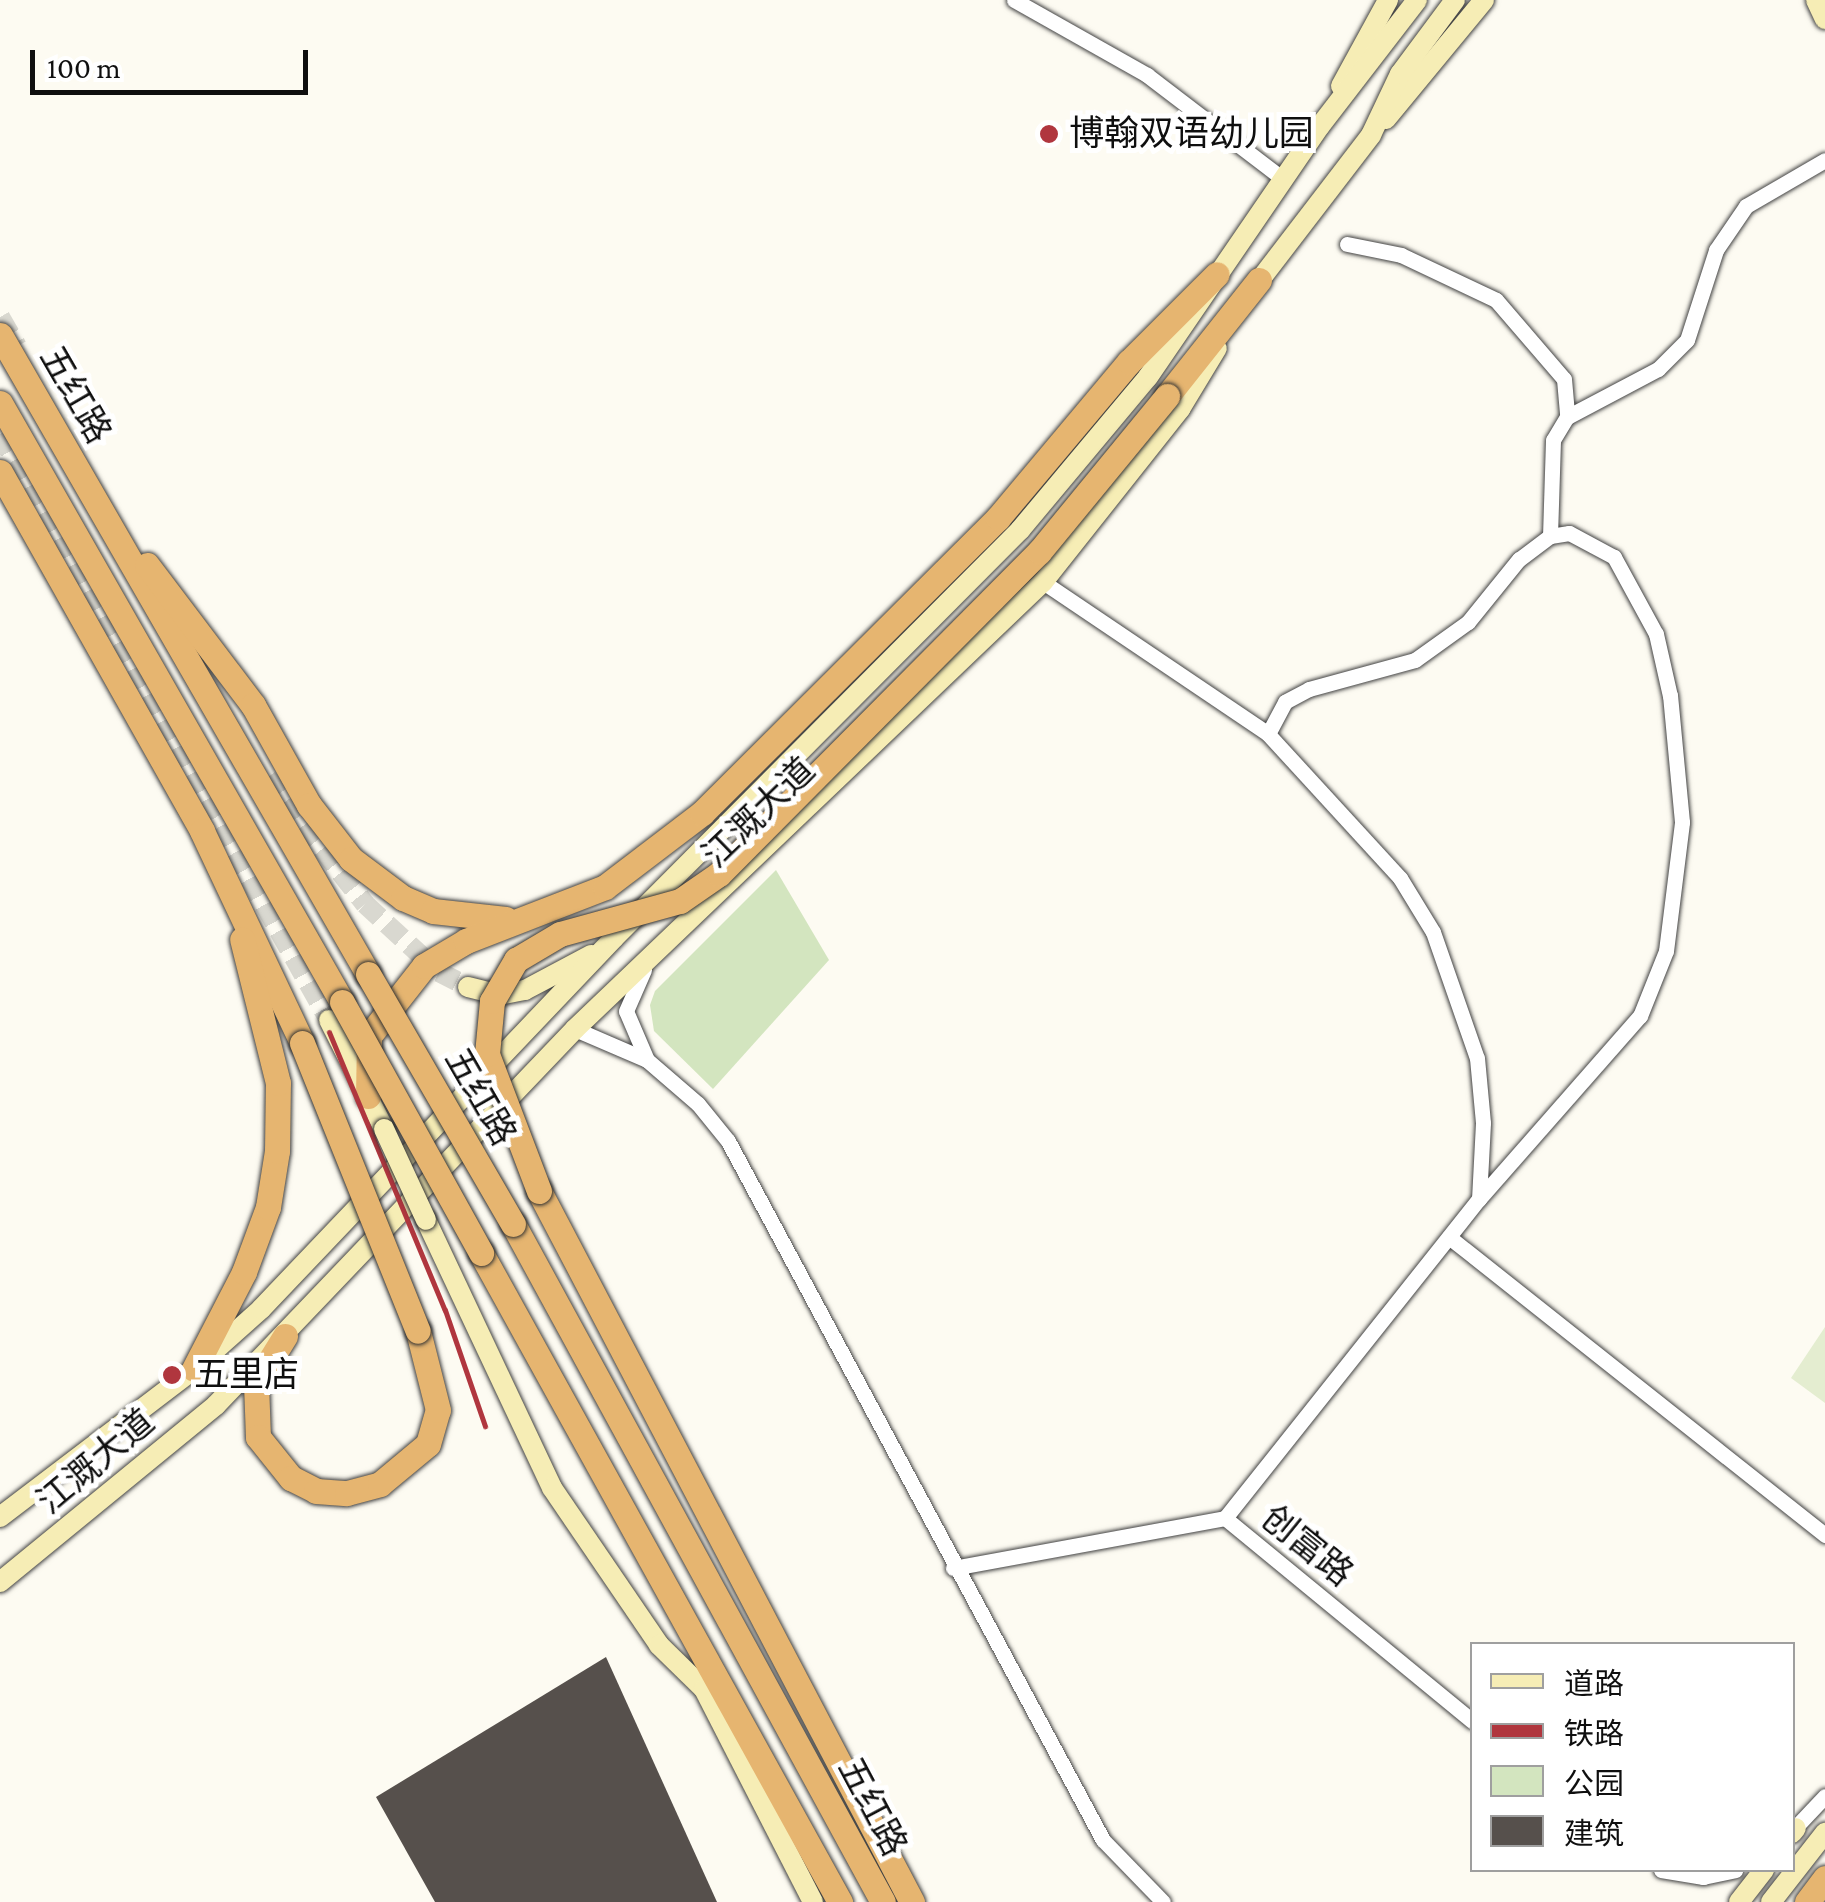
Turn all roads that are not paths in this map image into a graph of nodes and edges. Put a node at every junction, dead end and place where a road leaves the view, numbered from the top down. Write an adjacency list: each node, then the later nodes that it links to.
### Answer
1 (1014, 0): 11 (street)
2 (1388, 0): 8 (main road)
3 (1417, 0): 8 (main road, 江溉大道)
4 (1455, 0): 9 (main road, 江溉大道)
5 (1484, 0): 9 (main road)
6 (1816, 0): 7 (main road)
7 (1825, 19)
8 (1320, 126): 11 (main road, 江溉大道)
9 (1371, 135): 14 (main road, 江溉大道)
10 (1825, 160): 17 (street)
11 (1283, 179): 13 (main road, 江溉大道)
12 (1347, 244): 17 (street)
13 (1217, 274): 24 (highway); 25 (main road, 江溉大道)
14 (1258, 280): 21 (main road, 江溉大道); 41 (highway, bridge)
15 (0, 336): 19 (highway, 五红路)
16 (0, 403): 28 (highway, 五红路)
17 (1567, 417): 20 (street)
18 (0, 472): 23 (highway)
19 (96, 502): 24 (highway); 44 (highway, 五红路, bridge)
20 (1550, 536): 22 (street); 32 (street)
21 (1043, 582): 22 (street); 26 (main road, 江溉大道)
22 (1268, 734): 32 (street)
23 (202, 831): 34 (highway, bridge); 35 (highway)
24 (550, 910): 31 (highway)
25 (606, 947): 27 (main road); 35 (main road, 江溉大道)
26 (652, 958): 29 (main road, 江溉大道); 30 (street)
27 (468, 986)
28 (336, 1011): 31 (main road); 46 (highway, 五红路, bridge)
29 (575, 1029): 30 (street); 34 (main road, 江溉大道)
30 (647, 1060): 39 (street)
31 (368, 1096): 42 (main road, bridge)
32 (1479, 1199): 33 (street)
33 (1449, 1236): 37 (street); 38 (street)
34 (285, 1336): 40 (main road, 江溉大道)
35 (194, 1369): 36 (main road, 江溉大道)
36 (0, 1517)
37 (1225, 1518): 39 (street, 创富路); 43 (street, 创富路)
38 (1825, 1535)
39 (952, 1568): 59 (street)
40 (0, 1582)
41 (770, 1633): 44 (highway); 58 (highway)
42 (704, 1690): 46 (highway); 55 (main road)
43 (1470, 1719)
44 (816, 1775): 57 (highway, 五红路); 58 (main road)
45 (1825, 1796): 47 (street)
46 (790, 1811): 55 (highway); 56 (highway, 五红路)
47 (1795, 1830)
48 (1825, 1833): 49 (main road)
49 (1795, 1871)
50 (1673, 1872): 51 (street)
51 (1726, 1872)
52 (1762, 1872): 60 (main road)
53 (1794, 1872): 61 (main road)
54 (1825, 1878): 62 (highway)
55 (815, 1902)
56 (840, 1902)
57 (883, 1902)
58 (911, 1902)
59 (1163, 1902)
60 (1738, 1902)
61 (1771, 1902)
62 (1807, 1902)

